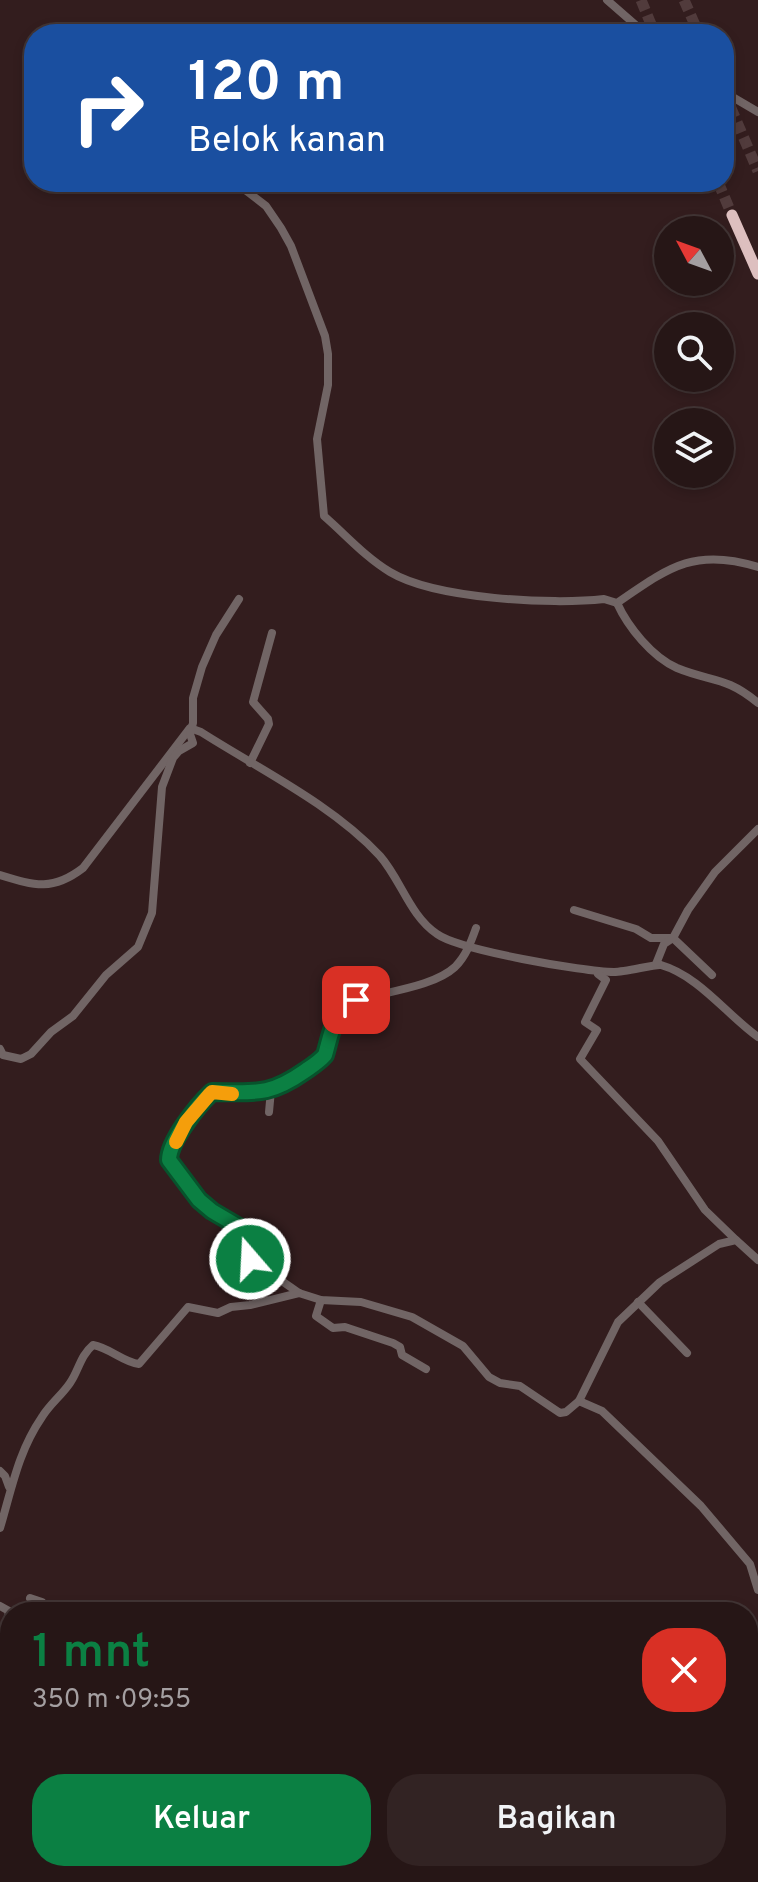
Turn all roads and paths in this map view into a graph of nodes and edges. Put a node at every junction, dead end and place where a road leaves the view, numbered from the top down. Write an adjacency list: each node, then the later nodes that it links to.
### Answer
1 (607, 0): 2 (street)
2 (635, 24)
3 (734, 98): 4 (street)
4 (758, 112)
5 (248, 192): 10 (street)
6 (732, 215): 7 (highway)
7 (758, 274)
8 (758, 567): 10 (street)
9 (239, 599): 13 (street)
10 (617, 603): 12 (street)
11 (272, 633): 14 (street)
12 (758, 703)
13 (190, 728): 14 (street); 16 (street); 25 (street)
14 (250, 763): 20 (street)
15 (758, 829): 19 (street)
16 (0, 875)
17 (574, 910): 19 (street)
18 (476, 928): 20 (street)
19 (673, 938): 21 (street); 23 (street)
20 (469, 947): 22 (street); 26 (street)
21 (656, 964): 22 (street); 24 (street)
22 (594, 971): 28 (street)
23 (712, 975)
24 (758, 1037)
25 (0, 1049)
26 (271, 1090): 27 (street); 30 (street)
27 (269, 1112)
28 (736, 1240): 29 (street); 32 (street)
29 (758, 1260)
30 (299, 1293): 31 (street); 37 (street)
31 (321, 1300): 34 (street); 35 (street)
32 (638, 1302): 33 (street); 35 (street)
33 (687, 1353)
34 (426, 1369)
35 (579, 1401): 39 (street)
36 (0, 1471): 37 (street)
37 (5, 1496): 38 (street)
38 (0, 1528)
39 (758, 1590)
40 (30, 1598): 41 (street)
41 (42, 1602)

